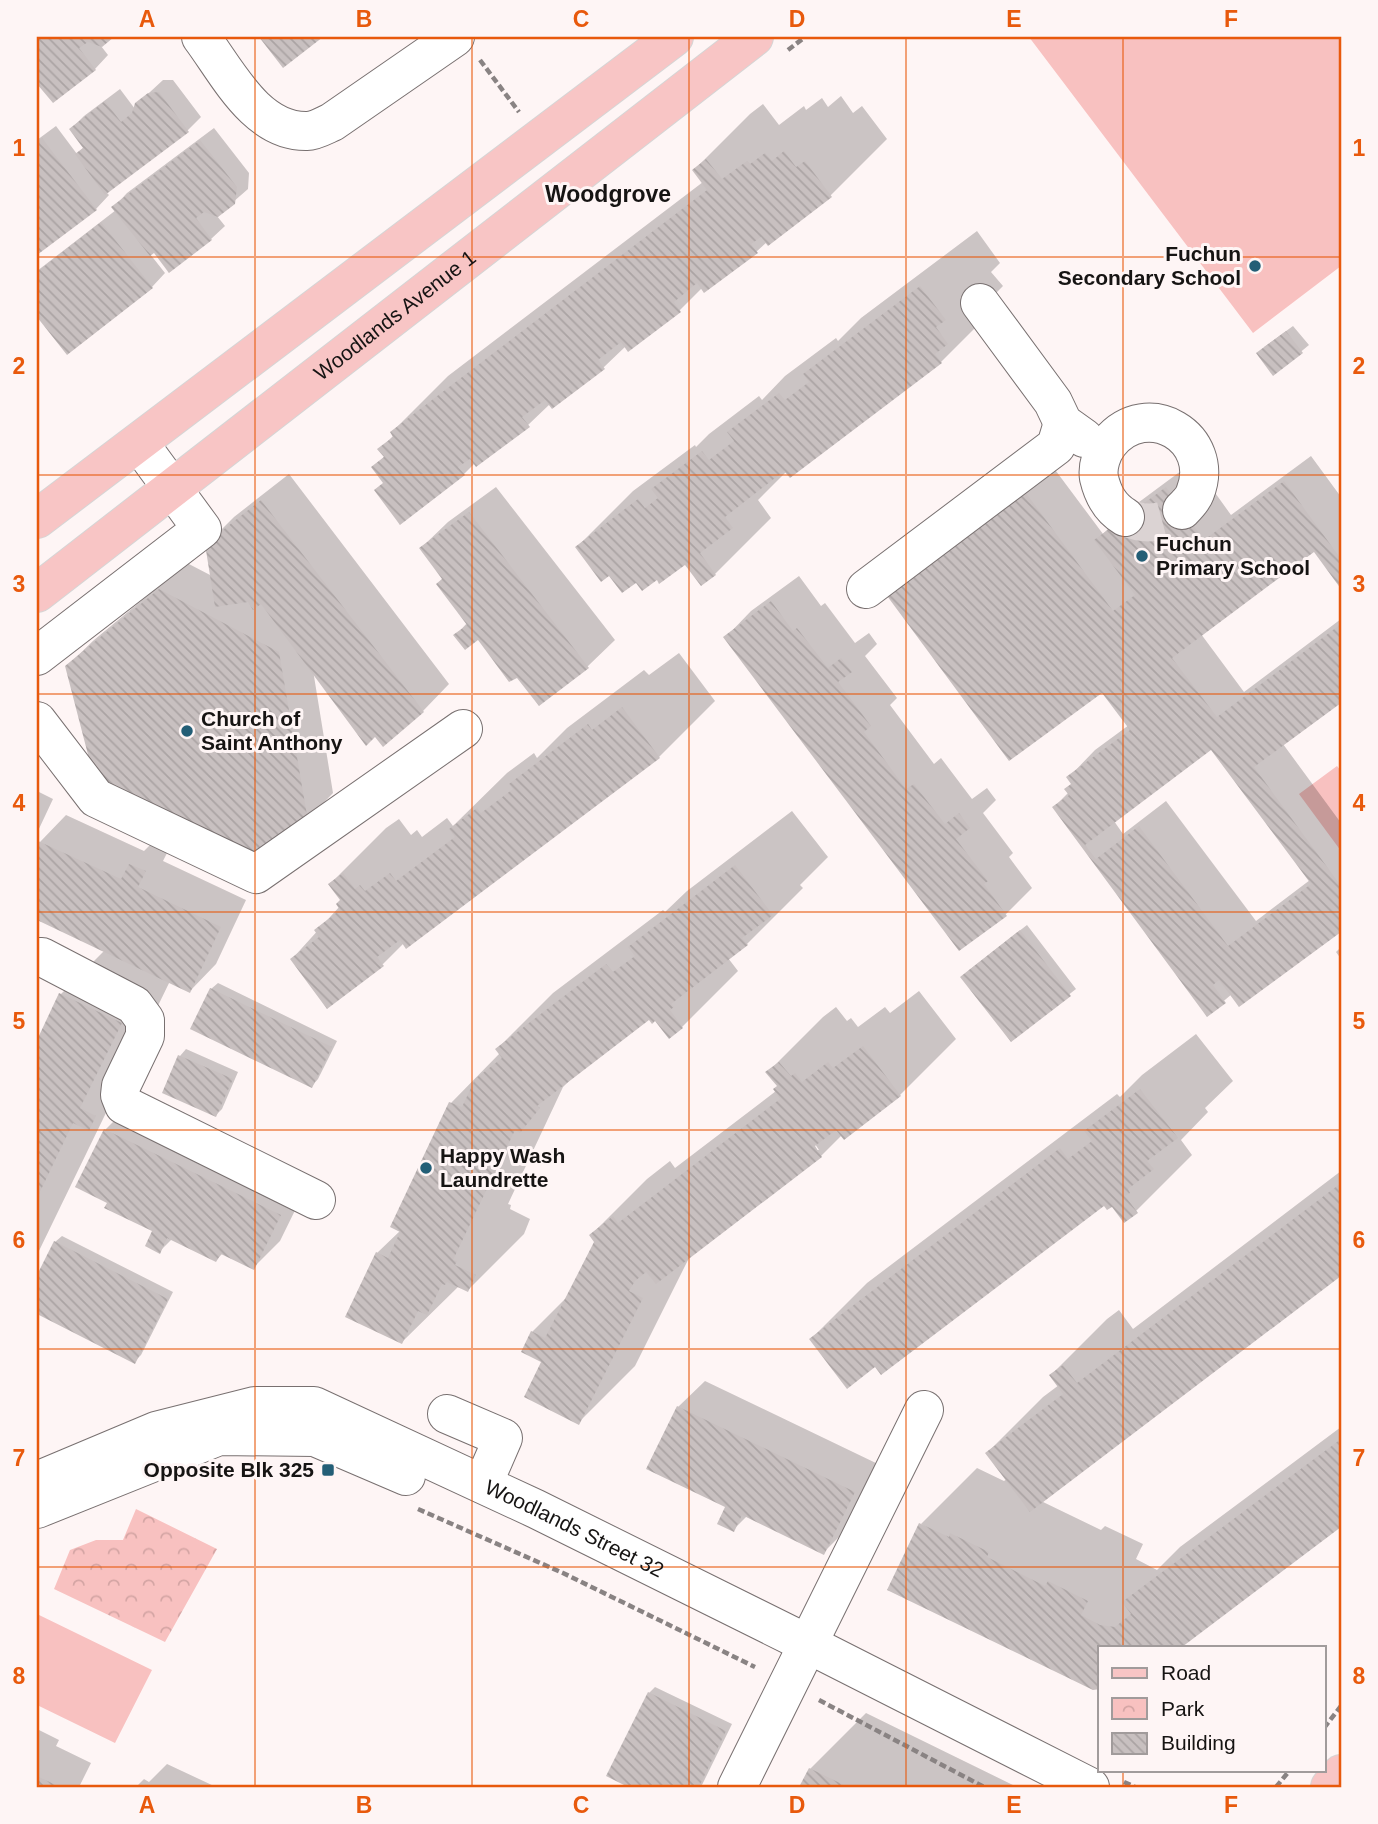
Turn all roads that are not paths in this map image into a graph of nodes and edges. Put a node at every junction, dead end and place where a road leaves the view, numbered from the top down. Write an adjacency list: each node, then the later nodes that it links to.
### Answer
1 (201, 37): 4 (street)
2 (674, 37): 7 (main road)
3 (754, 37): 9 (main road, Woodlands Avenue 1)
4 (466, 46)
5 (980, 303): 6 (street)
6 (1063, 423): 8 (street); 13 (street)
7 (139, 443): 9 (street); 12 (main road)
8 (1103, 451): 10 (street); 11 (street)
9 (173, 489): 14 (main road, Woodlands Avenue 1); 15 (street)
10 (1182, 510)
11 (1125, 517)
12 (37, 519)
13 (866, 589)
14 (37, 593)
15 (37, 656)
16 (37, 721): 17 (street)
17 (463, 729)
18 (37, 957): 19 (street)
19 (316, 1200)
20 (924, 1410): 26 (street)
21 (447, 1414): 24 (street)
22 (254, 1421): 23 (street, Woodlands Street 32); 24 (street, Woodlands Street 32); 25 (street, Woodlands Street 32); 26 (street, Woodlands Street 32)
23 (37, 1481)
24 (482, 1484): 26 (street, Woodlands Street 32)
25 (37, 1509)
26 (799, 1663): 28 (street); 29 (street, Woodlands Street 32); 30 (street, Woodlands Street 32)
27 (1341, 1774): 31 (main road)
28 (737, 1787)
29 (1035, 1787)
30 (1090, 1787)
31 (1330, 1787)

